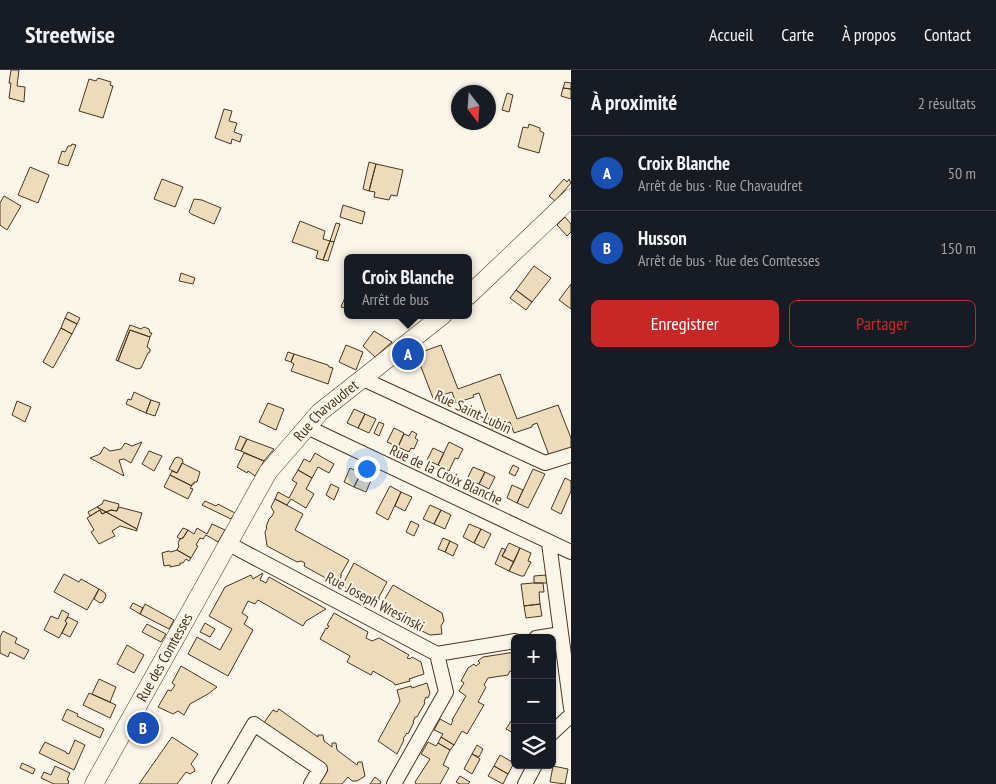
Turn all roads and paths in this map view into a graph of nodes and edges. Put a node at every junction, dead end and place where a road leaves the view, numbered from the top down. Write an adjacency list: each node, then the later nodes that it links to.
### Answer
1 (571, 198): 2 (street)
2 (472, 292)
3 (438, 319): 4 (street, Rue Chavaudret)
4 (363, 379): 5 (street, Rue Chavaudret); 6 (street, Rue Saint-Lubin)
5 (307, 427): 7 (street, Rue Chavaudret); 8 (street, Rue de la Croix Blanche)
6 (571, 455)
7 (232, 536): 13 (street, Rue Joseph Wresinski); 18 (street, Rue des Comtesses)
8 (550, 543): 9 (street, Rue de la Croix Blanche); 10 (street)
9 (571, 552)
10 (561, 634): 11 (street); 14 (street)
11 (556, 635)
12 (511, 642): 13 (street)
13 (437, 654): 21 (street)
14 (571, 708)
15 (571, 715): 16 (street)
16 (556, 729)
17 (533, 769): 22 (street)
18 (94, 784)
19 (220, 784): 20 (street)
20 (311, 784)
21 (394, 784)
22 (525, 784)

